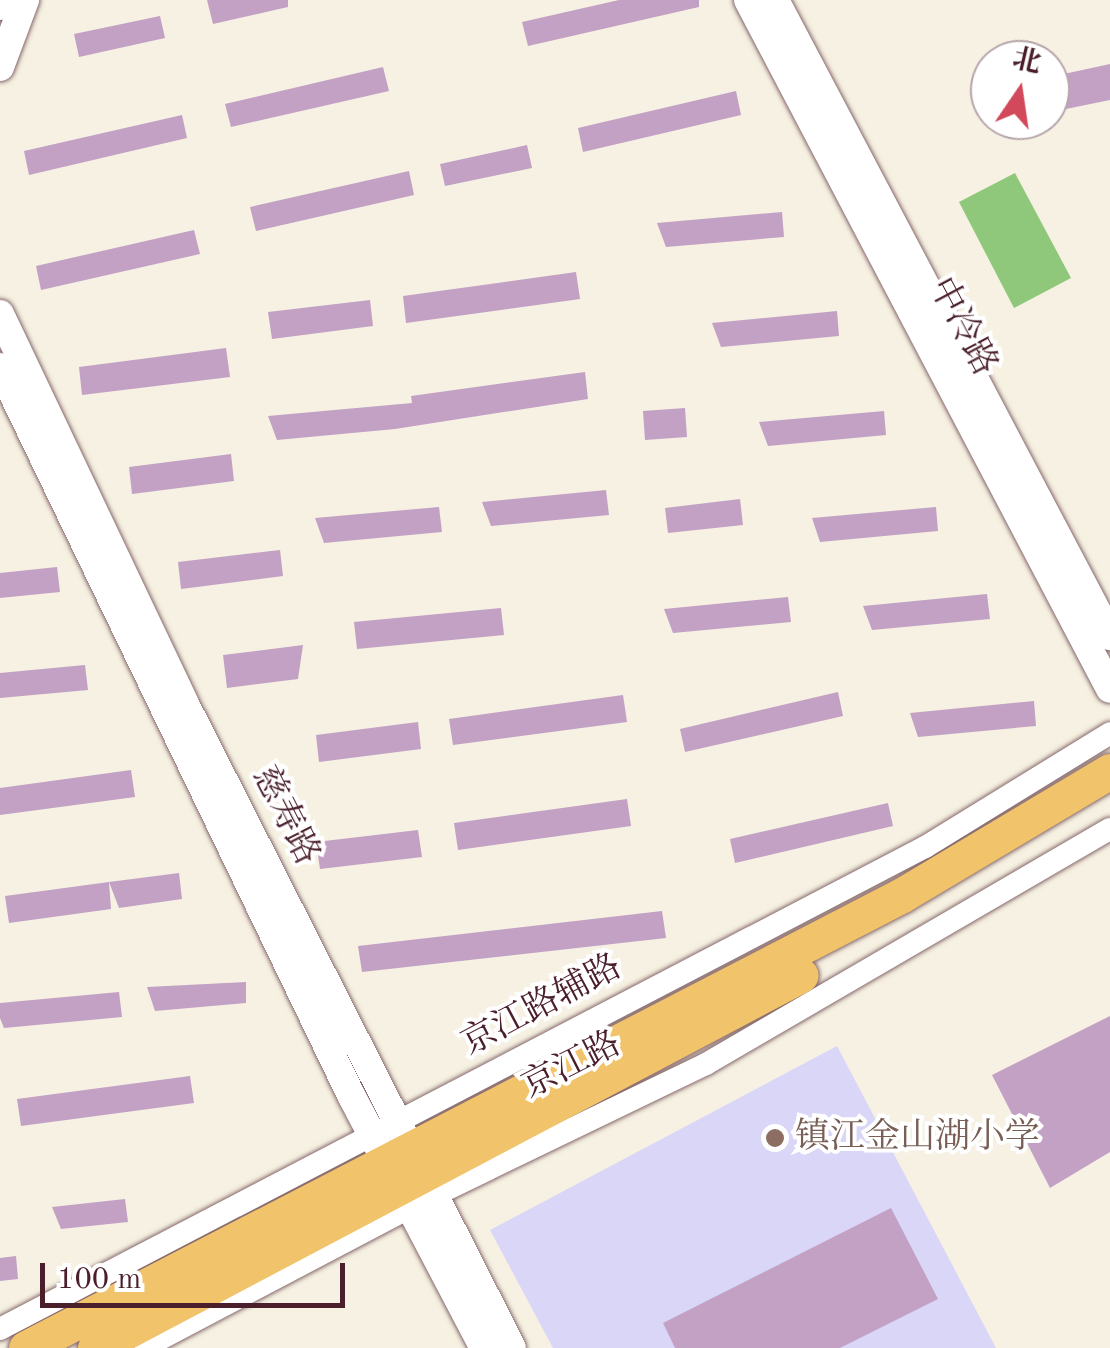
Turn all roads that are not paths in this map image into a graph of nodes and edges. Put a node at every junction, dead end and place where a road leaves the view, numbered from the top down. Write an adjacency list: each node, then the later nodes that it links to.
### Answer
1 (26, 0): 4 (street)
2 (748, 0): 8 (street, 中冷路)
3 (775, 0): 7 (street, 中冷路)
4 (0, 67)
5 (0, 314): 13 (street, 慈寿路)
6 (0, 367): 13 (street, 慈寿路)
7 (1110, 636)
8 (1110, 689)
9 (1110, 733): 13 (street, 京江路辅路)
10 (1110, 770): 13 (main road, 京江路)
11 (1110, 793): 13 (main road, 京江路)
12 (1110, 830): 13 (street, 京江路辅路)
13 (404, 1167): 14 (street, 京江路辅路); 15 (main road, 京江路); 16 (main road, 京江路); 17 (street, 京江路辅路); 18 (street, 慈寿路); 19 (street, 慈寿路)
14 (0, 1329)
15 (26, 1348)
16 (95, 1348)
17 (142, 1348)
18 (484, 1348)
19 (512, 1348)

